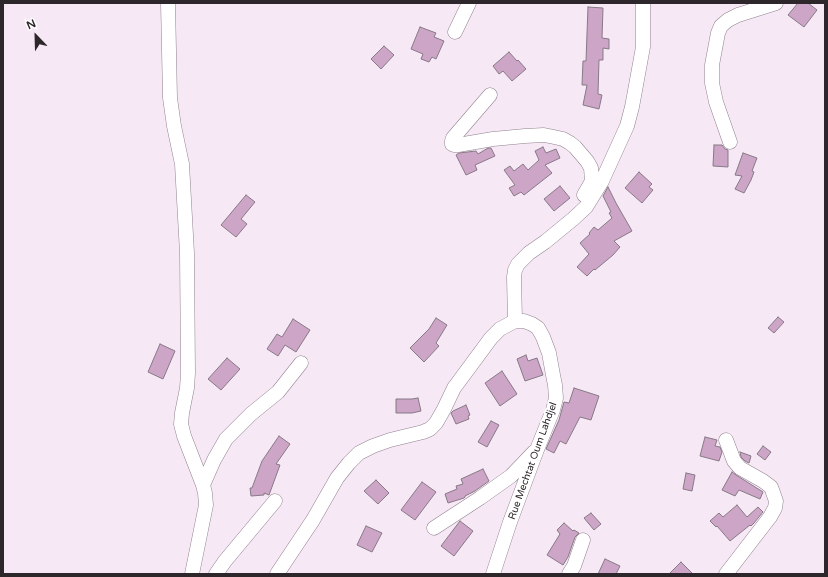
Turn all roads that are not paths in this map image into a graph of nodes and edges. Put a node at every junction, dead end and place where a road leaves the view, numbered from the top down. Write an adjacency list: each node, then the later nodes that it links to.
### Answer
1 (168, 3): 14 (street)
2 (469, 3): 6 (street)
3 (643, 3): 9 (street)
4 (776, 3): 5 (street)
5 (739, 9): 8 (street)
6 (454, 32)
7 (490, 95): 9 (street)
8 (730, 142)
9 (562, 228): 10 (street)
10 (515, 321): 13 (street, Rue Mechtat Oum Lahdjel); 20 (street)
11 (301, 363): 14 (street)
12 (726, 440): 23 (street)
13 (538, 447): 16 (street); 21 (street, Rue Mechtat Oum Lahdjel)
14 (203, 485): 18 (street)
15 (275, 501): 19 (street)
16 (434, 528)
17 (583, 540): 22 (street)
18 (192, 574)
19 (216, 574)
20 (277, 574)
21 (493, 574)
22 (568, 574)
23 (726, 574)

